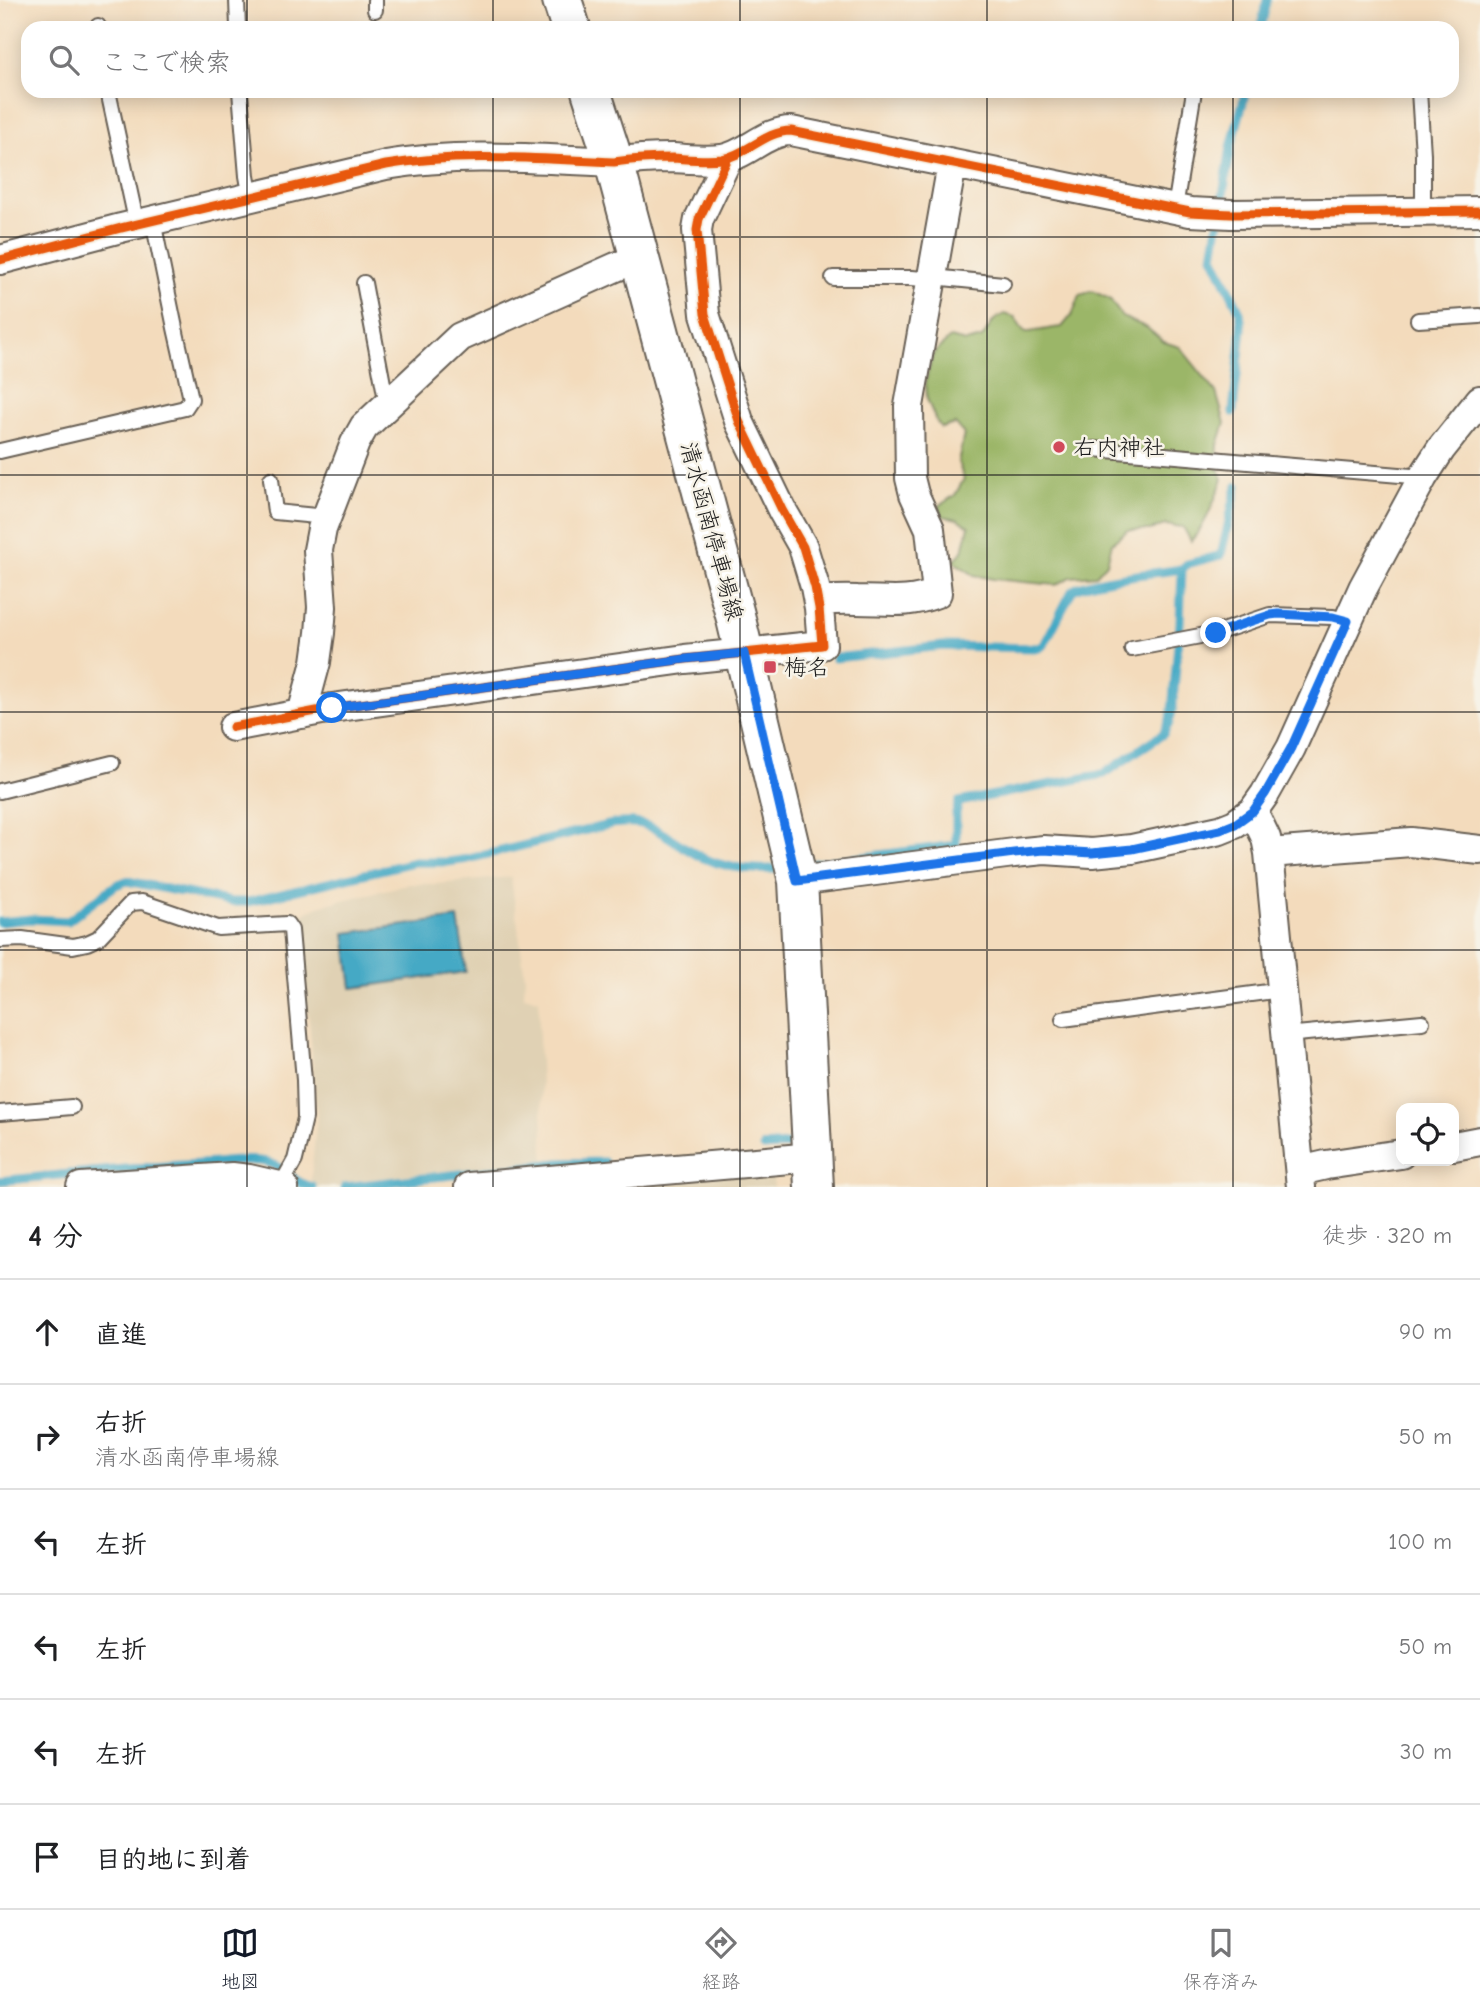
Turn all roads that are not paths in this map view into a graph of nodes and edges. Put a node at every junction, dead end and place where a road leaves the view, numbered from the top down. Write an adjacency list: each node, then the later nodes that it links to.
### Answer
1 (237, 0): 3 (lane)
2 (562, 0): 4 (main road)
3 (238, 21)
4 (569, 21)
5 (110, 98): 17 (lane)
6 (241, 98): 13 (lane)
7 (593, 98): 11 (main road, 清水函南停車場線)
8 (1193, 98): 14 (lane)
9 (1419, 98): 15 (lane)
10 (727, 158): 11 (street); 12 (street); 33 (street)
11 (614, 162): 13 (street); 18 (main road, 清水函南停車場線)
12 (952, 164): 14 (street); 21 (street)
13 (251, 198): 17 (street)
14 (1175, 208): 15 (street)
15 (1423, 211): 16 (street)
16 (1480, 211)
17 (145, 223): 19 (street); 29 (lane)
18 (640, 258): 27 (street); 36 (main road, 清水函南停車場線)
19 (0, 260)
20 (833, 278): 21 (lane)
21 (933, 279): 23 (lane); 33 (street)
22 (364, 283): 27 (lane)
23 (1003, 284)
24 (1480, 316): 25 (lane)
25 (1418, 320)
26 (1480, 400): 30 (street)
27 (387, 405): 32 (street)
28 (1094, 449): 30 (lane)
29 (0, 451)
30 (1423, 477): 34 (street)
31 (271, 479): 32 (lane)
32 (326, 517): 37 (street)
33 (818, 601): 36 (street)
34 (1348, 621): 35 (lane); 41 (street)
35 (1132, 649)
36 (744, 653): 37 (street); 44 (main road, 清水函南停車場線)
37 (302, 714): 38 (street)
38 (233, 727)
39 (113, 763): 40 (lane)
40 (0, 791)
41 (1253, 811): 43 (street); 44 (street)
42 (1480, 850): 43 (street)
43 (1269, 853): 46 (street)
44 (797, 881): 55 (main road, 清水函南停車場線)
45 (0, 940): 57 (lane)
46 (1282, 990): 47 (lane); 49 (street)
47 (1063, 1019)
48 (1422, 1022): 49 (lane)
49 (1286, 1035): 56 (street)
50 (72, 1107): 51 (lane)
51 (0, 1113)
52 (1480, 1141): 53 (street)
53 (1459, 1145)
54 (1396, 1155): 56 (street)
55 (814, 1172): 59 (street)
56 (1301, 1179)
57 (284, 1184): 58 (street)
58 (81, 1187)
59 (469, 1187)

